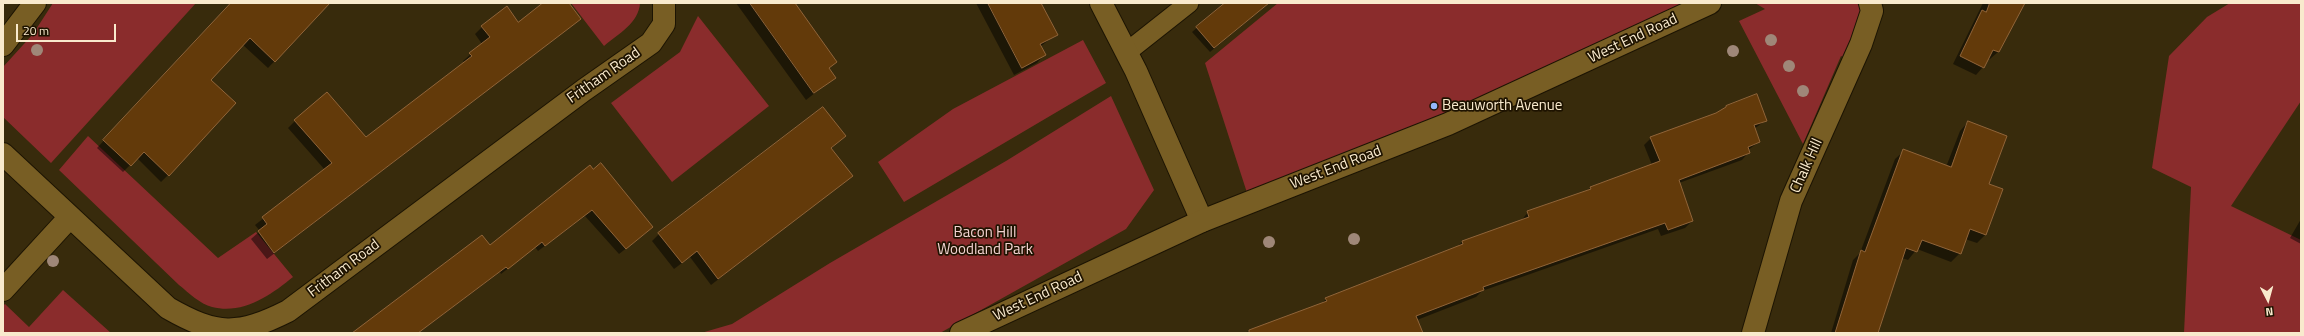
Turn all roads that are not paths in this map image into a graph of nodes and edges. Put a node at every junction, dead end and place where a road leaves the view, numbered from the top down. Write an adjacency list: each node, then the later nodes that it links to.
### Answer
1 (35, 3): 7 (street)
2 (664, 3): 10 (street, Fritham Road)
3 (1102, 3): 8 (street)
4 (1189, 3): 8 (lane)
5 (1710, 3): 11 (street, West End Road)
6 (1870, 3): 14 (street, Chalk Hill)
7 (3, 45)
8 (1127, 52): 11 (street)
9 (3, 154): 10 (street, Fritham Road)
10 (69, 218): 12 (street)
11 (1202, 221): 13 (street, West End Road)
12 (3, 290)
13 (961, 333)
14 (1753, 333)

